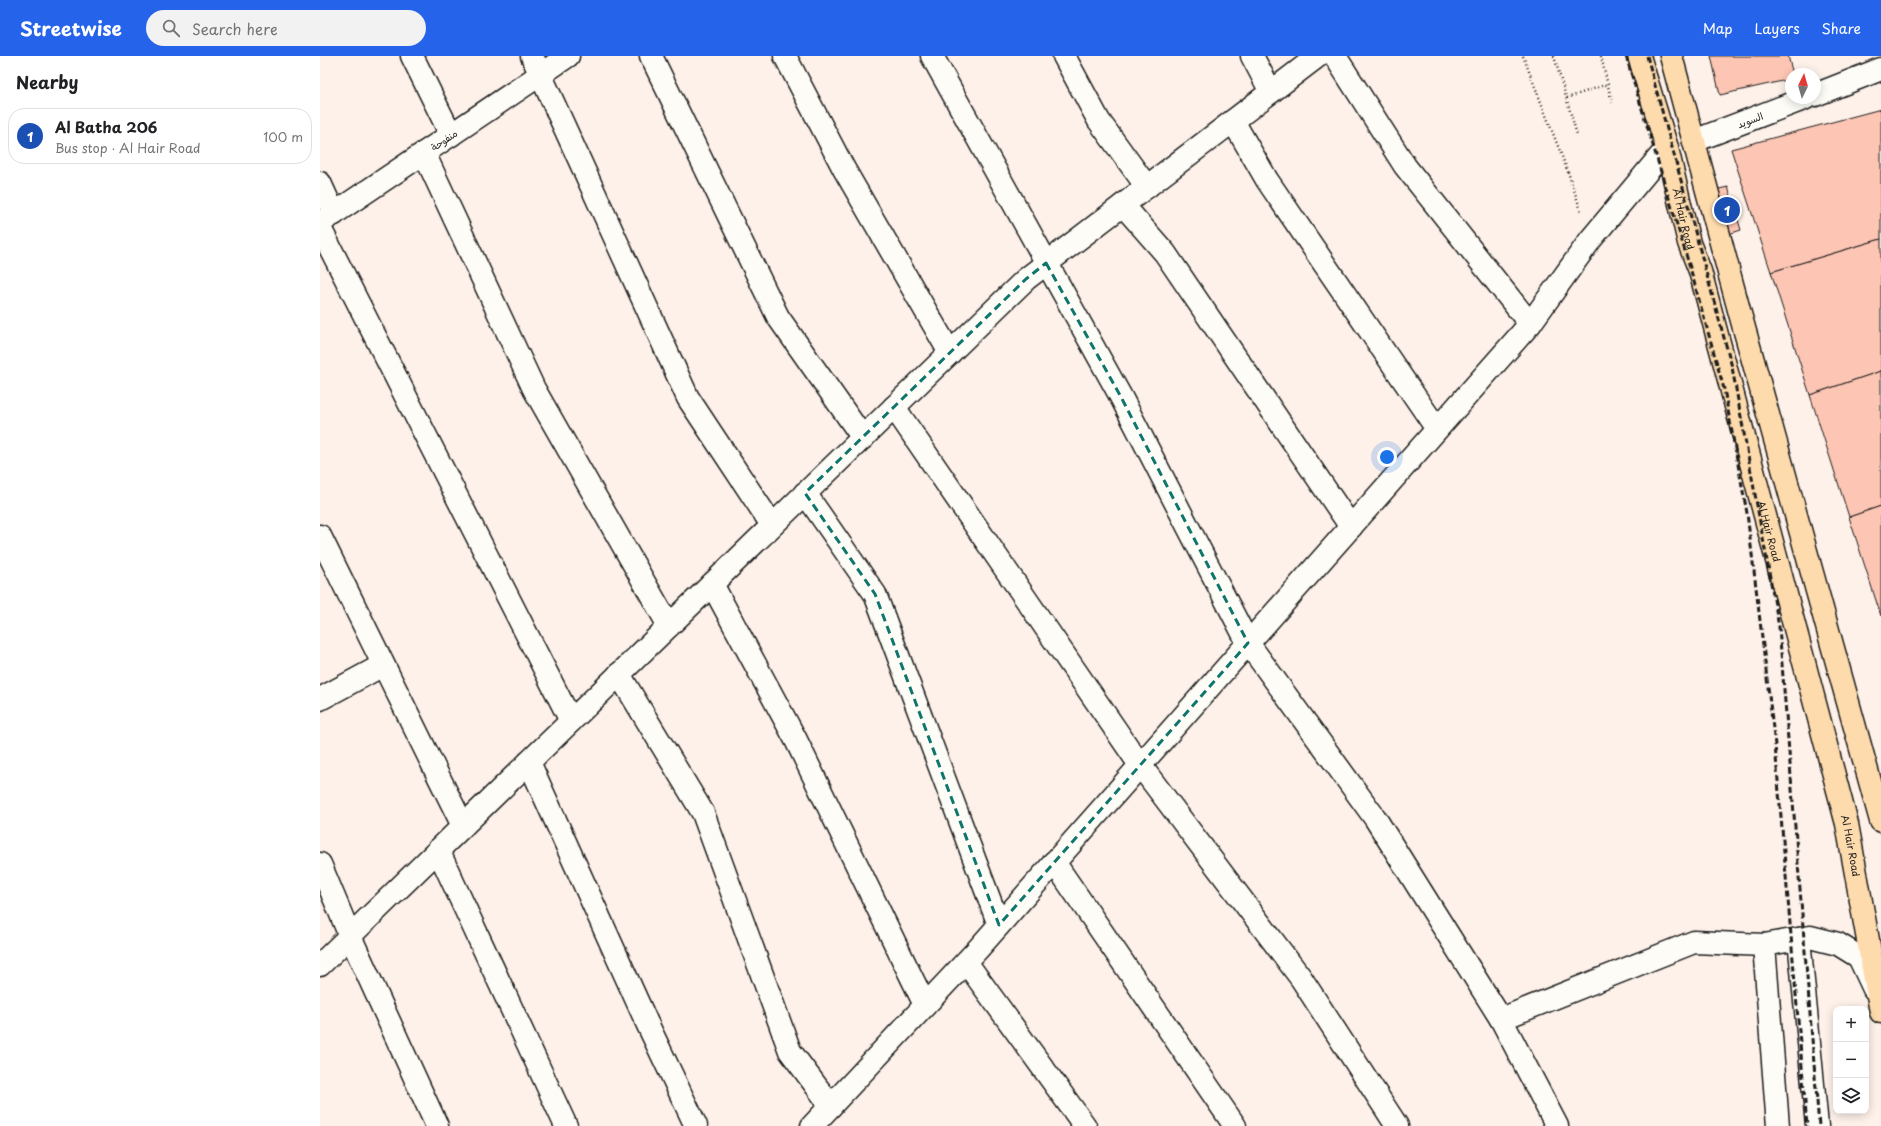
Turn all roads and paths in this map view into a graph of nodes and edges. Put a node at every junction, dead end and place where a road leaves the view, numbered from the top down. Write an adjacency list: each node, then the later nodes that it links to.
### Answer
1 (412, 56): 24 (street)
2 (568, 56): 15 (street, منفوحة)
3 (651, 56): 39 (street)
4 (785, 56): 36 (street)
5 (932, 56): 34 (street)
6 (1064, 56): 30 (street)
7 (1252, 56): 18 (street)
8 (1318, 56): 18 (street)
9 (1334, 56): 35 (street)
10 (1523, 56): 33 (path)
11 (1554, 56): 20 (path)
12 (1601, 56): 17 (path)
13 (1640, 56): 27 (main road, Al Hair Road)
14 (1671, 56): 26 (main road)
15 (536, 66): 24 (street, منفوحة); 41 (street)
16 (1881, 69): 19 (street)
17 (1608, 84): 20 (path); 21 (path)
18 (1270, 92): 23 (street)
19 (1821, 93)
20 (1566, 98): 25 (path)
21 (1612, 103)
22 (1790, 104): 26 (street, السويد)
23 (1233, 121): 30 (street); 38 (street)
24 (451, 135): 28 (street, منفوحة)
25 (1577, 135)
26 (1694, 141): 53 (main road)
27 (1667, 148): 33 (street); 64 (main road, Al Hair Road)
28 (424, 153): 32 (street, منفوحة); 45 (street)
29 (320, 183): 32 (street)
30 (1147, 187): 31 (street)
31 (1123, 205): 34 (street); 42 (street)
32 (325, 222): 50 (street)
33 (1591, 239): 35 (street)
34 (1046, 263): 36 (street); 46 (street)
35 (1530, 324): 38 (street)
36 (950, 353): 37 (street)
37 (894, 407): 39 (street); 52 (street)
38 (1438, 429): 42 (street)
39 (862, 438): 40 (street)
40 (805, 494): 41 (street); 58 (street)
41 (772, 525): 44 (street)
42 (1351, 527): 46 (street)
43 (322, 547): 47 (street)
44 (712, 584): 45 (street); 65 (street)
45 (669, 626): 48 (street)
46 (1248, 643): 52 (street); 66 (street)
47 (383, 665): 49 (street); 54 (street)
48 (619, 674): 50 (street); 67 (street)
49 (320, 699)
50 (571, 721): 51 (street)
51 (529, 762): 54 (street); 70 (street)
52 (1140, 765): 56 (street); 73 (street)
53 (1881, 821)
54 (463, 826): 55 (street)
55 (438, 850): 59 (street); 69 (street)
56 (1054, 862): 58 (street); 72 (street)
57 (320, 864): 59 (street)
58 (999, 926): 62 (street)
59 (350, 936): 63 (street); 68 (street)
60 (1799, 939): 61 (street); 64 (street); 76 (street)
61 (1764, 945): 66 (street); 75 (street)
62 (966, 962): 65 (street); 71 (street)
63 (320, 965)
64 (1879, 1004)
65 (925, 1005): 67 (street)
66 (1501, 1019): 74 (street)
67 (824, 1118)
68 (437, 1126)
69 (566, 1126)
70 (696, 1126)
71 (1085, 1126)
72 (1235, 1126)
73 (1397, 1126)
74 (1557, 1126)
75 (1778, 1126)
76 (1817, 1126)

